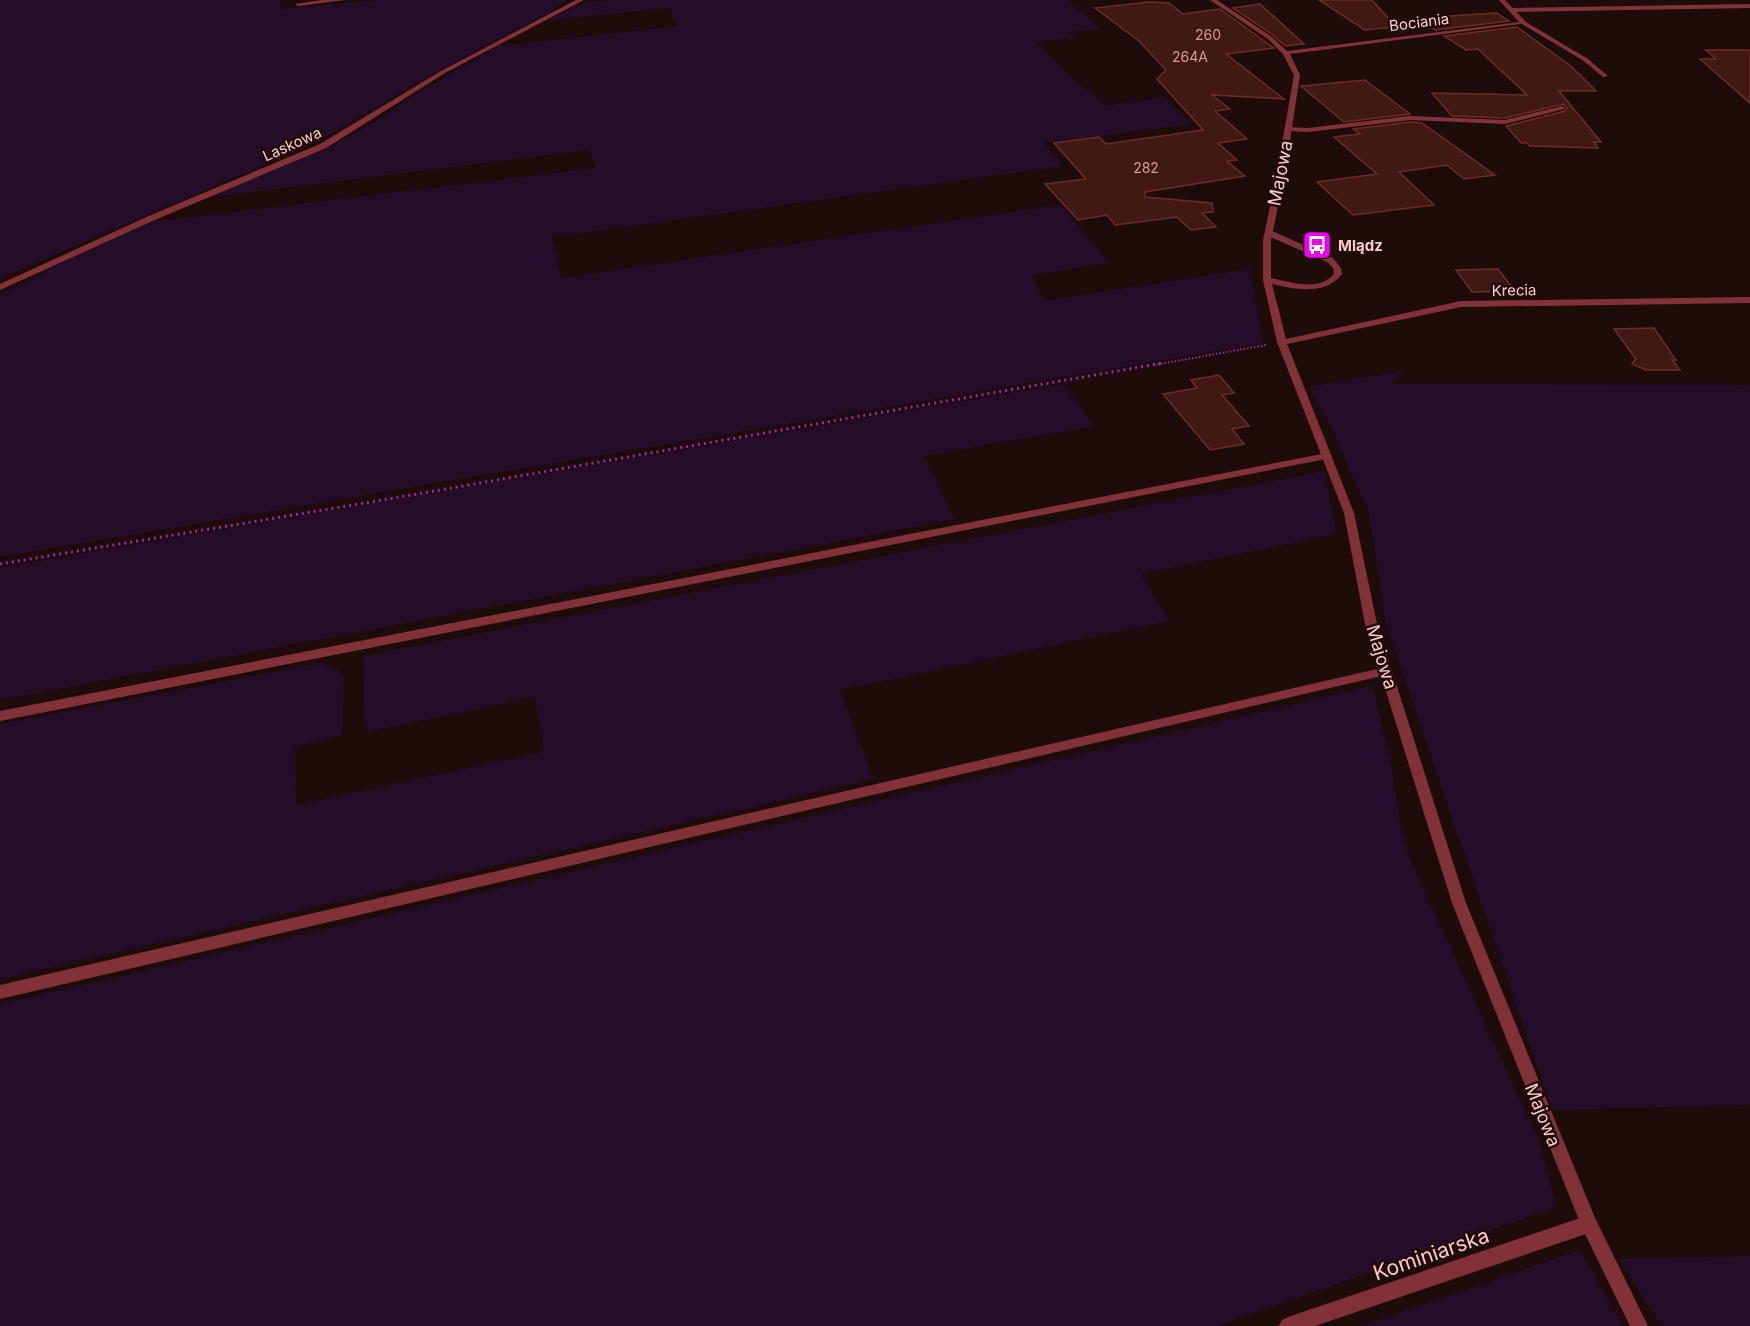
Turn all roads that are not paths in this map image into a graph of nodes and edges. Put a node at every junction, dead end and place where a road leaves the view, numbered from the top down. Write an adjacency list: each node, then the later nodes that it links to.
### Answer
1 (342, 0): 5 (street)
2 (581, 0): 15 (street, Laskowa)
3 (1213, 0): 9 (street)
4 (1502, 0): 7 (street)
5 (298, 4)
6 (1750, 6): 7 (street)
7 (1512, 10): 8 (street)
8 (1524, 23): 9 (street, Bociania); 10 (street)
9 (1286, 53): 12 (street, Majowa)
10 (1605, 76)
11 (1562, 108): 12 (street)
12 (1288, 129): 13 (street, Majowa)
13 (1269, 234): 14 (street, Majowa); 14 (street)
14 (1267, 280): 17 (street, Majowa)
15 (0, 287)
16 (1750, 300): 17 (street, Krecia)
17 (1282, 342): 18 (street, Majowa)
18 (1327, 456): 19 (street, Majowa); 20 (street)
19 (1386, 671): 21 (street); 22 (street, Majowa)
20 (0, 716)
21 (0, 992)
22 (1589, 1224): 23 (street, Kominiarska); 24 (street, Majowa)
23 (1288, 1326)
24 (1639, 1326)

